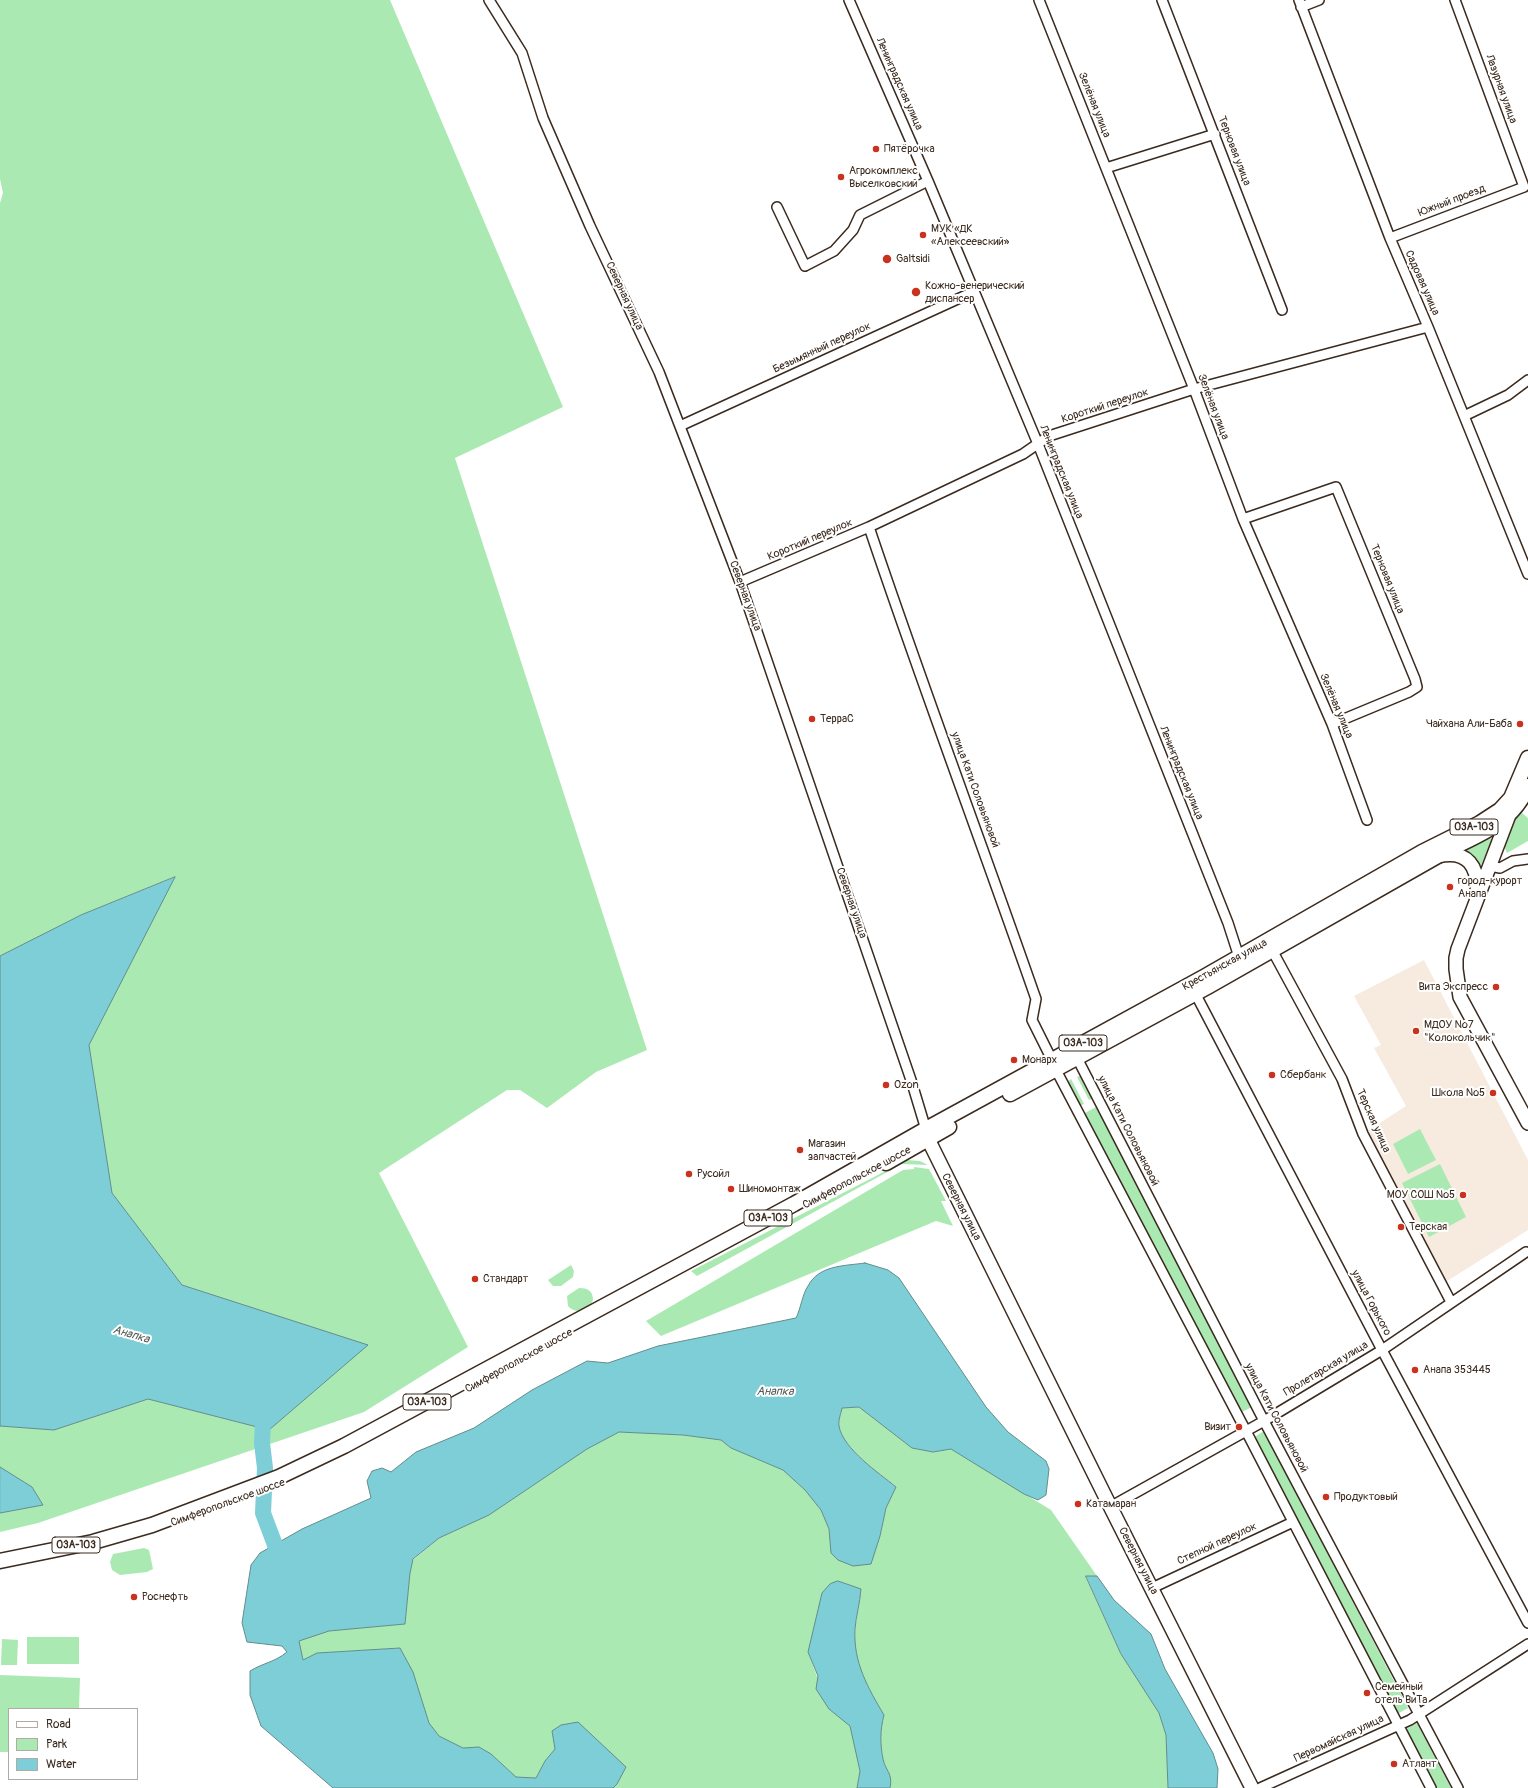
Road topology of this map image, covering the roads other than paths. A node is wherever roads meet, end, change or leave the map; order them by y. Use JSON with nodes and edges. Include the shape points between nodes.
{"nodes":[{"id":1,"x":489,"y":0,"type":"edge"},
{"id":2,"x":849,"y":0,"type":"edge"},
{"id":3,"x":1039,"y":0,"type":"edge"},
{"id":4,"x":1162,"y":0,"type":"edge"},
{"id":5,"x":1318,"y":0,"type":"edge"},
{"id":6,"x":1456,"y":0,"type":"edge"},
{"id":7,"x":1300,"y":4,"type":"edge"},
{"id":8,"x":1215,"y":134,"type":"junction"},
{"id":9,"x":1106,"y":168,"type":"junction"},
{"id":10,"x":928,"y":181,"type":"junction"},
{"id":11,"x":1524,"y":186,"type":"joint"},
{"id":12,"x":777,"y":207,"type":"dead end"},
{"id":13,"x":1390,"y":238,"type":"junction"},
{"id":14,"x":973,"y":292,"type":"junction"},
{"id":15,"x":1282,"y":310,"type":"dead end"},
{"id":16,"x":1428,"y":327,"type":"junction"},
{"id":17,"x":1528,"y":380,"type":"edge"},
{"id":18,"x":1194,"y":389,"type":"junction"},
{"id":19,"x":1464,"y":416,"type":"junction"},
{"id":20,"x":680,"y":426,"type":"junction"},
{"id":21,"x":1038,"y":444,"type":"junction"},
{"id":22,"x":1243,"y":519,"type":"junction"},
{"id":23,"x":869,"y":527,"type":"junction"},
{"id":24,"x":1528,"y":574,"type":"edge"},
{"id":25,"x":740,"y":582,"type":"junction"},
{"id":26,"x":1332,"y":724,"type":"junction"},
{"id":27,"x":1528,"y":758,"type":"edge"},
{"id":28,"x":1523,"y":791,"type":"edge"},
{"id":29,"x":1509,"y":815,"type":"junction"},
{"id":30,"x":1367,"y":820,"type":"dead end"},
{"id":31,"x":1437,"y":856,"type":"junction"},
{"id":32,"x":1528,"y":859,"type":"edge"},
{"id":33,"x":1490,"y":866,"type":"junction"},
{"id":34,"x":1476,"y":901,"type":"junction"},
{"id":35,"x":1272,"y":950,"type":"junction"},
{"id":36,"x":1239,"y":957,"type":"junction"},
{"id":37,"x":1195,"y":993,"type":"junction"},
{"id":38,"x":1077,"y":1058,"type":"junction"},
{"id":39,"x":1054,"y":1065,"type":"junction"},
{"id":40,"x":1528,"y":1123,"type":"edge"},
{"id":41,"x":927,"y":1134,"type":"junction"},
{"id":42,"x":1526,"y":1252,"type":"dead end"},
{"id":43,"x":1451,"y":1302,"type":"junction"},
{"id":44,"x":1382,"y":1350,"type":"junction"},
{"id":45,"x":1264,"y":1421,"type":"junction"},
{"id":46,"x":1246,"y":1430,"type":"junction"},
{"id":47,"x":230,"y":1499,"type":"junction"},
{"id":48,"x":1110,"y":1507,"type":"junction"},
{"id":49,"x":1293,"y":1522,"type":"junction"},
{"id":50,"x":0,"y":1561,"type":"edge"},
{"id":51,"x":0,"y":1568,"type":"edge"},
{"id":52,"x":1152,"y":1588,"type":"junction"},
{"id":53,"x":1528,"y":1623,"type":"edge"},
{"id":54,"x":1528,"y":1644,"type":"edge"},
{"id":55,"x":1419,"y":1714,"type":"junction"},
{"id":56,"x":1398,"y":1725,"type":"junction"},
{"id":57,"x":1252,"y":1788,"type":"edge"},
{"id":58,"x":1260,"y":1788,"type":"edge"},
{"id":59,"x":1431,"y":1788,"type":"edge"},
{"id":60,"x":1458,"y":1788,"type":"edge"}],
"edges":[{"from":1,"to":20,"type":"street","name":"Северная улица","via":[[522,53],[543,118],[590,226],[660,372]]},
{"from":2,"to":10,"type":"street","name":"Ленинградская улица"},
{"from":3,"to":9,"type":"street","name":"Зелёная улица"},
{"from":4,"to":8,"type":"street","name":"Терновая улица"},
{"from":5,"to":7,"type":"street"},
{"from":6,"to":11,"type":"street","name":"Лазурная улица"},
{"from":7,"to":13,"type":"street","name":"Садовая улица"},
{"from":8,"to":9,"type":"street"},
{"from":8,"to":15,"type":"street","name":"Терновая улица"},
{"from":9,"to":18,"type":"street","name":"Зелёная улица"},
{"from":10,"to":12,"type":"street","via":[[860,215],[853,230],[834,251],[805,266]]},
{"from":10,"to":14,"type":"street","name":"Ленинградская улица"},
{"from":11,"to":13,"type":"street","name":"Южный проезд"},
{"from":13,"to":16,"type":"street","name":"Садовая улица"},
{"from":14,"to":20,"type":"street","name":"Безымянный переулок"},
{"from":14,"to":21,"type":"street","name":"Ленинградская улица"},
{"from":16,"to":18,"type":"street","name":"Короткий переулок"},
{"from":16,"to":19,"type":"street","name":"Садовая улица"},
{"from":17,"to":19,"type":"street","via":[[1508,395]]},
{"from":18,"to":21,"type":"street","name":"Короткий переулок","via":[[1049,436]]},
{"from":18,"to":22,"type":"street","name":"Зелёная улица"},
{"from":19,"to":24,"type":"street","name":"Садовая улица"},
{"from":20,"to":25,"type":"street","name":"Северная улица"},
{"from":21,"to":23,"type":"street","name":"Короткий переулок","via":[[1023,454]]},
{"from":21,"to":36,"type":"street","name":"Ленинградская улица","via":[[1228,923]]},
{"from":22,"to":26,"type":"street","name":"Зелёная улица"},
{"from":22,"to":26,"type":"street","name":"Терновая улица","via":[[1336,487],[1417,687]]},
{"from":23,"to":25,"type":"street","name":"Короткий переулок"},
{"from":23,"to":39,"type":"street","name":"улица Кати Соловьяновой","via":[[1036,999],[1032,1020]]},
{"from":25,"to":41,"type":"street","name":"Северная улица","via":[[906,1065]]},
{"from":26,"to":30,"type":"street","name":"Зелёная улица"},
{"from":27,"to":28,"type":"main road","name":"Крестьянская улица","number":"03А-103"},
{"from":28,"to":29,"type":"main road","name":"Крестьянская улица","number":"03А-103"},
{"from":28,"to":36,"type":"main road","name":"Крестьянская улица","number":"03А-103","via":[[1480,823],[1422,852]]},
{"from":29,"to":31,"type":"main road","name":"Крестьянская улица","number":"03А-103","via":[[1490,830]]},
{"from":29,"to":33,"type":"street"},
{"from":31,"to":34,"type":"street","via":[[1460,855],[1472,863],[1477,885]]},
{"from":31,"to":35,"type":"main road","name":"Крестьянская улица","number":"03А-103"},
{"from":32,"to":33,"type":"street","via":[[1513,861],[1500,868]]},
{"from":33,"to":34,"type":"street"},
{"from":34,"to":40,"type":"street","via":[[1456,958],[1460,997]]},
{"from":35,"to":37,"type":"main road","name":"Крестьянская улица","number":"03А-103"},
{"from":35,"to":43,"type":"street","name":"Терская улица","via":[[1342,1079],[1363,1134]]},
{"from":36,"to":39,"type":"main road","name":"Крестьянская улица","number":"03А-103"},
{"from":37,"to":38,"type":"main road","name":"Крестьянская улица","number":"03А-103"},
{"from":37,"to":44,"type":"street","name":"улица Горького"},
{"from":38,"to":39,"type":"main road","name":"Крестьянская улица","number":"03А-103"},
{"from":38,"to":45,"type":"street","name":"улица Кати Соловьяновой"},
{"from":39,"to":41,"type":"main road","name":"Крестьянская улица","number":"03А-103"},
{"from":39,"to":46,"type":"street","name":"улица Кати Соловьяновой"},
{"from":41,"to":47,"type":"main road","name":"Симферопольское шоссе","number":"03А-103","via":[[575,1326],[281,1480]]},
{"from":41,"to":48,"type":"street","name":"Северная улица"},
{"from":42,"to":43,"type":"street","name":"Пролетарская улица"},
{"from":43,"to":44,"type":"street","name":"Пролетарская улица"},
{"from":44,"to":45,"type":"street","name":"Пролетарская улица"},
{"from":44,"to":53,"type":"street","name":"улица Горького"},
{"from":45,"to":46,"type":"street","name":"Пролетарская улица"},
{"from":45,"to":55,"type":"street","name":"улица Кати Соловьяновой"},
{"from":46,"to":48,"type":"street","name":"Пролетарская улица"},
{"from":46,"to":49,"type":"street","name":"улица Кати Соловьяновой"},
{"from":47,"to":50,"type":"main road","name":"Симферопольское шоссе","number":"03А-103","via":[[124,1534]]},
{"from":47,"to":51,"type":"main road","name":"Симферопольское шоссе","number":"03А-103","via":[[154,1530]]},
{"from":48,"to":52,"type":"street","name":"Северная улица"},
{"from":49,"to":52,"type":"street","name":"Степной переулок"},
{"from":49,"to":56,"type":"street","name":"улица Кати Соловьяновой"},
{"from":52,"to":57,"type":"street","name":"Северная улица"},
{"from":54,"to":55,"type":"street","name":"Первомайская улица"},
{"from":55,"to":56,"type":"street","name":"Первомайская улица"},
{"from":55,"to":60,"type":"street","name":"улица Кати Соловьяновой"},
{"from":56,"to":58,"type":"street","name":"Первомайская улица"},
{"from":56,"to":59,"type":"street","name":"улица Кати Соловьяновой"}]}
